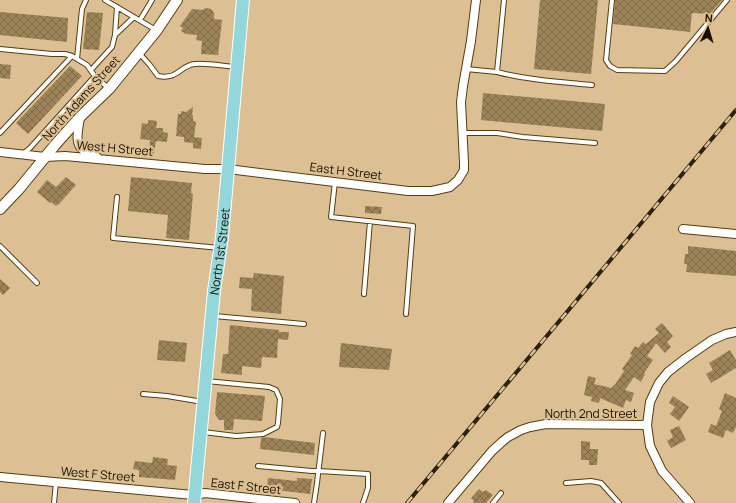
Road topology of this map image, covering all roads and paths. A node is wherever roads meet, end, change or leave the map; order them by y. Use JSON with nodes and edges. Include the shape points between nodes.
{"nodes":[{"id":1,"x":86,"y":0,"type":"edge"},
{"id":2,"x":105,"y":0,"type":"edge"},
{"id":3,"x":152,"y":0,"type":"edge"},
{"id":4,"x":177,"y":0,"type":"edge"},
{"id":5,"x":243,"y":0,"type":"edge"},
{"id":6,"x":476,"y":0,"type":"edge"},
{"id":7,"x":504,"y":0,"type":"edge"},
{"id":8,"x":612,"y":0,"type":"edge"},
{"id":9,"x":727,"y":0,"type":"edge"},
{"id":10,"x":117,"y":7,"type":"junction"},
{"id":11,"x":134,"y":17,"type":"junction"},
{"id":12,"x":140,"y":20,"type":"junction"},
{"id":13,"x":157,"y":30,"type":"junction"},
{"id":14,"x":115,"y":35,"type":"junction"},
{"id":15,"x":0,"y":49,"type":"edge"},
{"id":16,"x":139,"y":53,"type":"junction"},
{"id":17,"x":72,"y":56,"type":"junction"},
{"id":18,"x":77,"y":59,"type":"junction"},
{"id":19,"x":237,"y":67,"type":"junction"},
{"id":20,"x":465,"y":69,"type":"junction"},
{"id":21,"x":91,"y":70,"type":"junction"},
{"id":22,"x":497,"y":72,"type":"junction"},
{"id":23,"x":95,"y":76,"type":"junction"},
{"id":24,"x":592,"y":85,"type":"dead end"},
{"id":25,"x":109,"y":88,"type":"junction"},
{"id":26,"x":80,"y":117,"type":"junction"},
{"id":27,"x":462,"y":132,"type":"junction"},
{"id":28,"x":0,"y":134,"type":"edge"},
{"id":29,"x":595,"y":143,"type":"dead end"},
{"id":30,"x":0,"y":152,"type":"edge"},
{"id":31,"x":23,"y":154,"type":"junction"},
{"id":32,"x":45,"y":157,"type":"junction"},
{"id":33,"x":101,"y":159,"type":"junction"},
{"id":34,"x":228,"y":169,"type":"junction"},
{"id":35,"x":335,"y":182,"type":"junction"},
{"id":36,"x":117,"y":197,"type":"dead end"},
{"id":37,"x":0,"y":210,"type":"edge"},
{"id":38,"x":370,"y":221,"type":"junction"},
{"id":39,"x":683,"y":229,"type":"dead end"},
{"id":40,"x":736,"y":234,"type":"edge"},
{"id":41,"x":0,"y":246,"type":"edge"},
{"id":42,"x":220,"y":248,"type":"junction"},
{"id":43,"x":37,"y":283,"type":"dead end"},
{"id":44,"x":364,"y":294,"type":"dead end"},
{"id":45,"x":406,"y":314,"type":"dead end"},
{"id":46,"x":211,"y":316,"type":"junction"},
{"id":47,"x":304,"y":324,"type":"dead end"},
{"id":48,"x":736,"y":332,"type":"edge"},
{"id":49,"x":205,"y":381,"type":"junction"},
{"id":50,"x":143,"y":394,"type":"dead end"},
{"id":51,"x":203,"y":402,"type":"junction"},
{"id":52,"x":647,"y":425,"type":"junction"},
{"id":53,"x":200,"y":432,"type":"junction"},
{"id":54,"x":323,"y":433,"type":"dead end"},
{"id":55,"x":258,"y":466,"type":"dead end"},
{"id":56,"x":319,"y":471,"type":"junction"},
{"id":57,"x":0,"y":477,"type":"edge"},
{"id":58,"x":56,"y":482,"type":"junction"},
{"id":59,"x":566,"y":483,"type":"dead end"},
{"id":60,"x":501,"y":493,"type":"dead end"},
{"id":61,"x":194,"y":499,"type":"edge"},
{"id":62,"x":452,"y":502,"type":"edge"},
{"id":63,"x":54,"y":503,"type":"edge"},
{"id":64,"x":295,"y":503,"type":"edge"},
{"id":65,"x":314,"y":503,"type":"edge"},
{"id":66,"x":363,"y":503,"type":"edge"},
{"id":67,"x":493,"y":503,"type":"edge"},
{"id":68,"x":619,"y":503,"type":"edge"},
{"id":69,"x":690,"y":503,"type":"edge"}],
"edges":[{"from":1,"to":18,"type":"lane","via":[[82,9]]},
{"from":2,"to":10,"type":"lane"},
{"from":3,"to":12,"type":"lane"},
{"from":4,"to":13,"type":"street","name":"North Adams Street"},
{"from":5,"to":19,"type":"main road","name":"North 1st Street"},
{"from":6,"to":20,"type":"street"},
{"from":7,"to":22,"type":"lane"},
{"from":8,"to":9,"type":"lane","via":[[606,60],[610,66],[617,70],[665,71]]},
{"from":10,"to":11,"type":"lane"},
{"from":10,"to":14,"type":"lane"},
{"from":11,"to":12,"type":"lane"},
{"from":11,"to":14,"type":"lane"},
{"from":12,"to":13,"type":"lane"},
{"from":13,"to":16,"type":"street","name":"North Adams Street"},
{"from":14,"to":21,"type":"lane","via":[[112,47]]},
{"from":15,"to":17,"type":"lane"},
{"from":16,"to":19,"type":"lane","via":[[158,76],[173,76],[194,64]]},
{"from":16,"to":25,"type":"street","name":"North Adams Street"},
{"from":17,"to":18,"type":"lane"},
{"from":17,"to":28,"type":"lane"},
{"from":18,"to":21,"type":"lane","via":[[87,64]]},
{"from":19,"to":34,"type":"main road","name":"North 1st Street"},
{"from":20,"to":22,"type":"lane"},
{"from":20,"to":27,"type":"street","via":[[461,102]]},
{"from":21,"to":23,"type":"lane"},
{"from":22,"to":24,"type":"lane","via":[[545,81]]},
{"from":23,"to":25,"type":"lane"},
{"from":23,"to":31,"type":"lane"},
{"from":25,"to":26,"type":"street","name":"North Adams Street"},
{"from":26,"to":32,"type":"street","name":"North Adams Street"},
{"from":26,"to":33,"type":"street","via":[[78,143],[83,150]]},
{"from":27,"to":29,"type":"lane"},
{"from":27,"to":35,"type":"street","name":"East H Street","via":[[464,170],[450,187],[432,191],[408,191]]},
{"from":30,"to":31,"type":"street","name":"West H Street"},
{"from":31,"to":32,"type":"street","name":"West H Street"},
{"from":32,"to":33,"type":"street","name":"West H Street"},
{"from":32,"to":37,"type":"street","name":"North Adams Street"},
{"from":33,"to":34,"type":"street","name":"West H Street"},
{"from":34,"to":35,"type":"street","name":"East H Street"},
{"from":34,"to":42,"type":"main road","name":"North 1st Street"},
{"from":35,"to":38,"type":"lane","via":[[330,217]]},
{"from":36,"to":42,"type":"lane","via":[[113,238]]},
{"from":38,"to":44,"type":"lane"},
{"from":38,"to":45,"type":"lane","via":[[413,226]]},
{"from":39,"to":40,"type":"street"},
{"from":41,"to":43,"type":"lane"},
{"from":42,"to":46,"type":"main road","name":"North 1st Street"},
{"from":46,"to":47,"type":"lane"},
{"from":46,"to":49,"type":"main road","name":"North 1st Street"},
{"from":48,"to":52,"type":"street","via":[[712,340],[668,372],[659,383],[650,402]]},
{"from":49,"to":51,"type":"main road","name":"North 1st Street"},
{"from":49,"to":53,"type":"lane","via":[[269,387],[276,390],[280,399],[278,423],[277,427],[263,434],[236,436]]},
{"from":50,"to":51,"type":"lane"},
{"from":51,"to":53,"type":"main road","name":"North 1st Street"},
{"from":52,"to":62,"type":"street","name":"North 2nd Street","via":[[530,426],[497,446]]},
{"from":52,"to":69,"type":"street","via":[[650,446],[662,471]]},
{"from":53,"to":61,"type":"main road","name":"North 1st Street"},
{"from":54,"to":56,"type":"lane"},
{"from":55,"to":56,"type":"lane"},
{"from":56,"to":65,"type":"lane"},
{"from":56,"to":66,"type":"lane","via":[[368,474],[368,488]]},
{"from":57,"to":58,"type":"street","name":"West F Street"},
{"from":58,"to":61,"type":"street","name":"West F Street"},
{"from":58,"to":63,"type":"lane"},
{"from":59,"to":68,"type":"lane","via":[[601,483]]},
{"from":60,"to":67,"type":"lane"},
{"from":61,"to":64,"type":"street","name":"East F Street","via":[[206,493]]}]}
